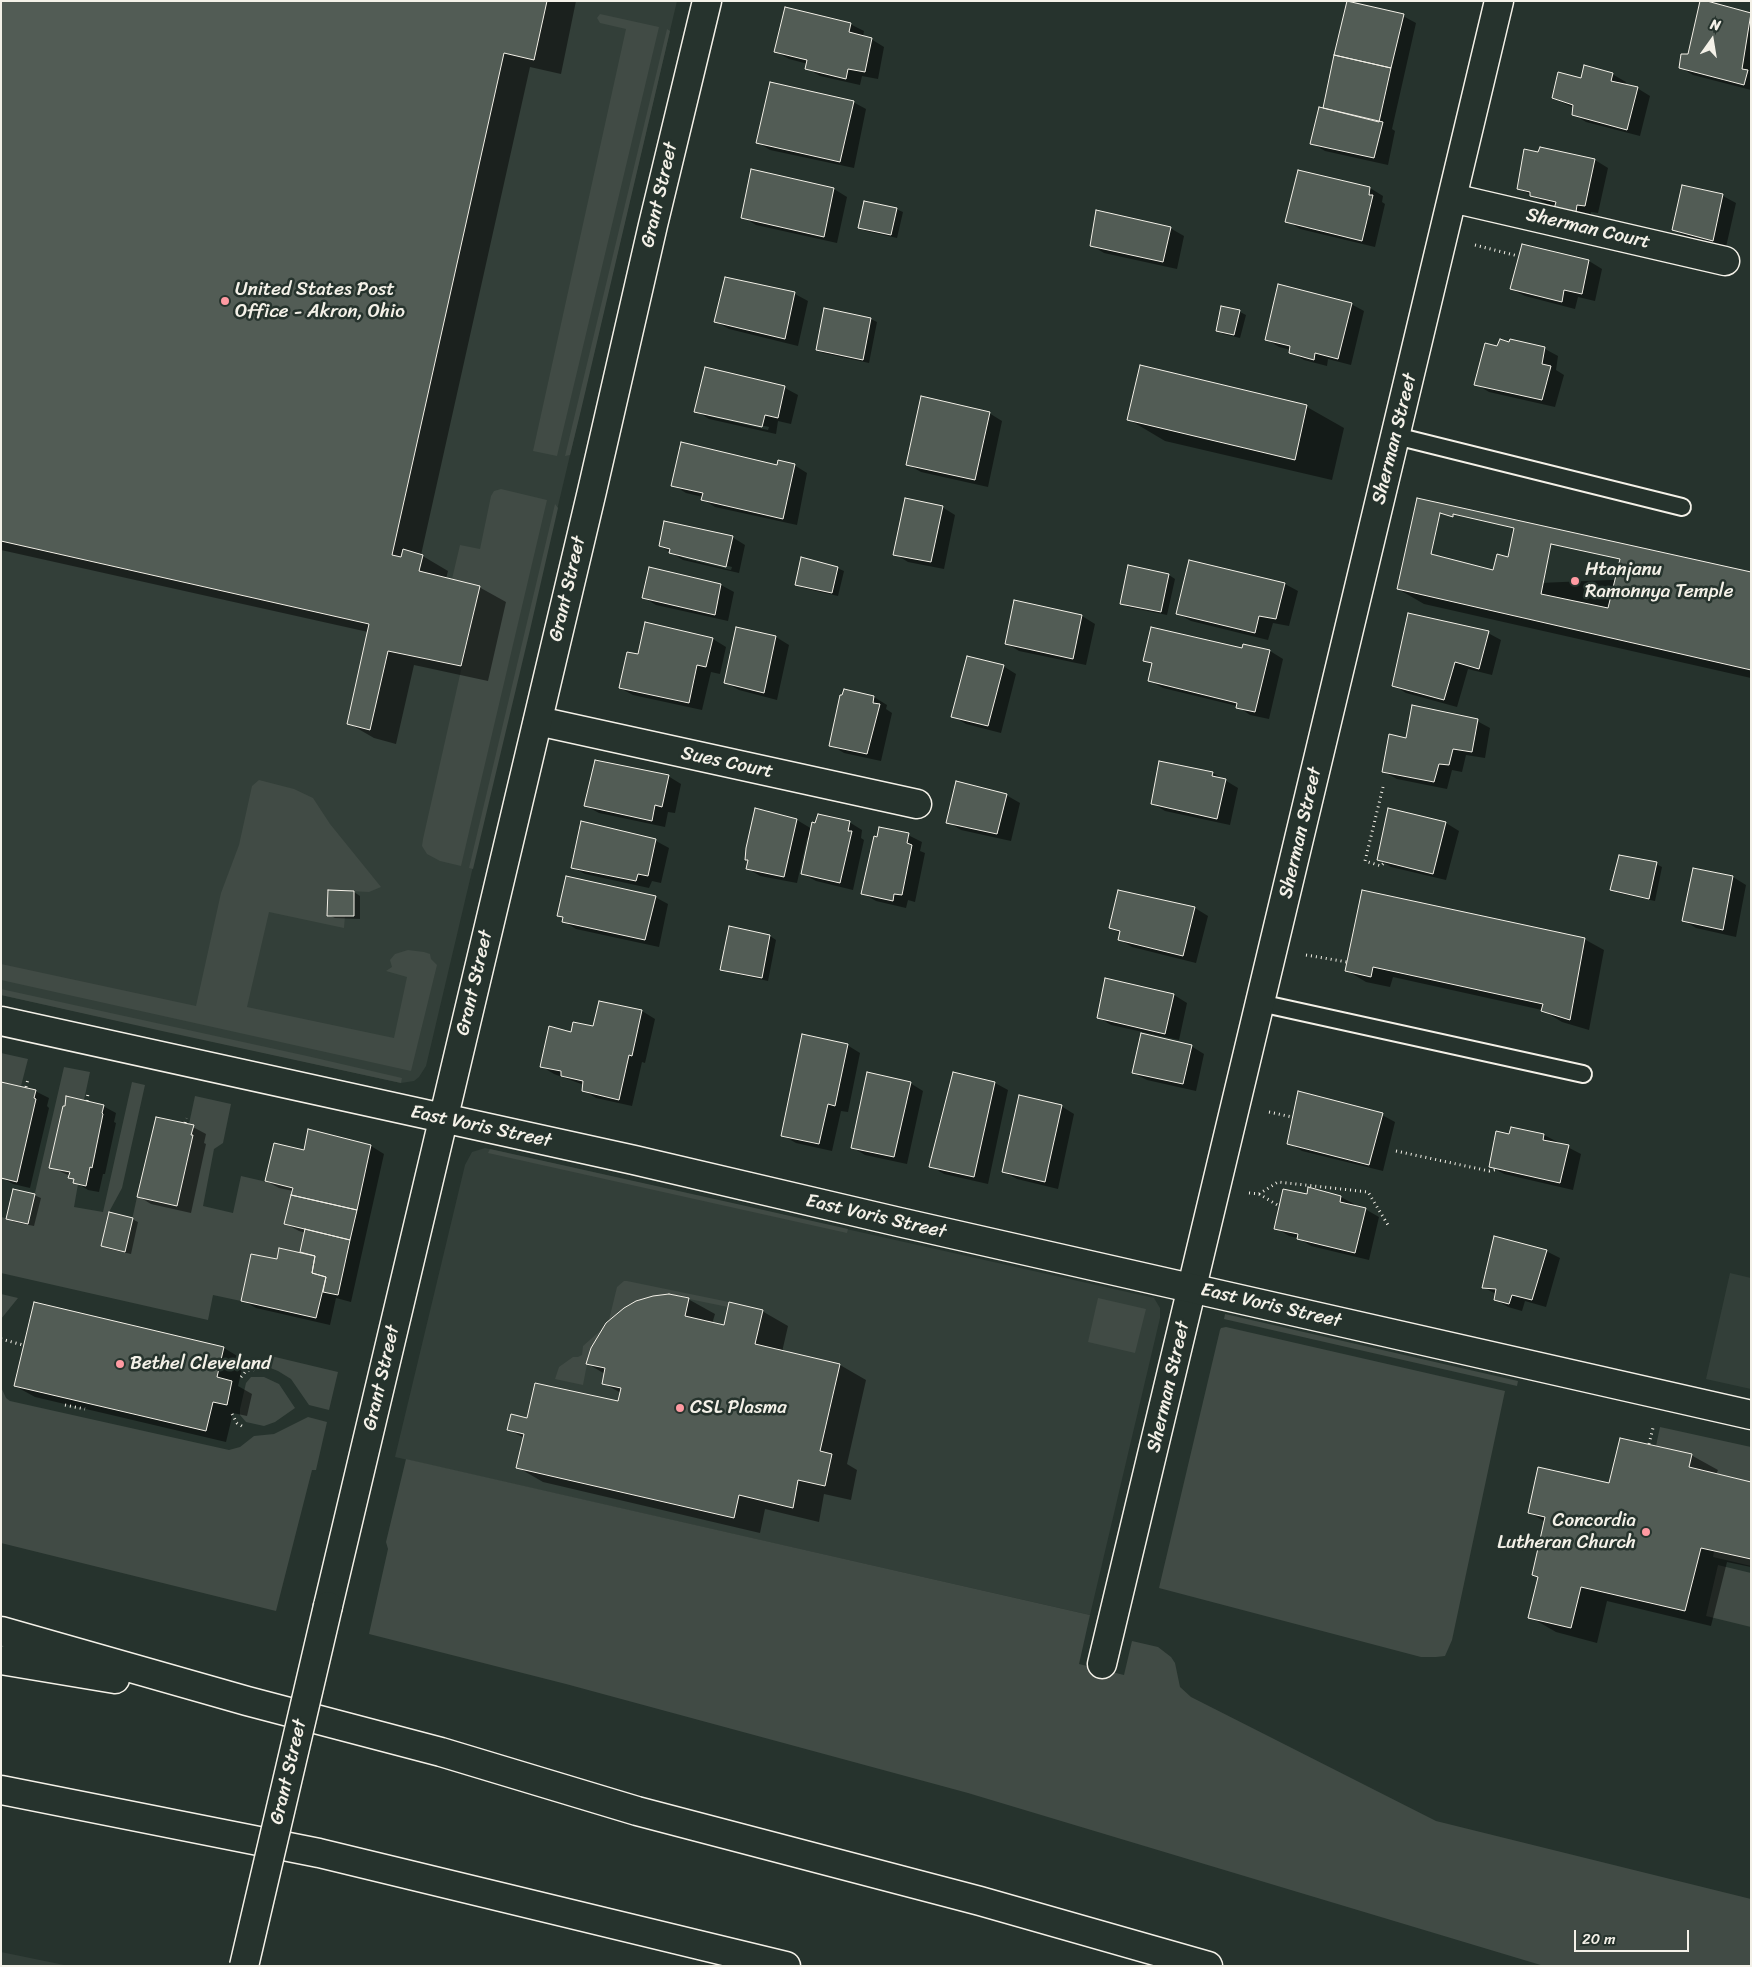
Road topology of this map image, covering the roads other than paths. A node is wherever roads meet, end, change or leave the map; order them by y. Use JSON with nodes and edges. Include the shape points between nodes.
{"nodes":[{"id":1,"x":707,"y":1,"type":"edge"},
{"id":2,"x":1498,"y":1,"type":"edge"},
{"id":3,"x":1452,"y":198,"type":"junction"},
{"id":4,"x":1725,"y":261,"type":"dead end"},
{"id":5,"x":1396,"y":436,"type":"junction"},
{"id":6,"x":1682,"y":507,"type":"dead end"},
{"id":7,"x":538,"y":721,"type":"junction"},
{"id":8,"x":916,"y":804,"type":"dead end"},
{"id":9,"x":1260,"y":1003,"type":"junction"},
{"id":10,"x":1,"y":1021,"type":"edge"},
{"id":11,"x":1583,"y":1074,"type":"dead end"},
{"id":12,"x":443,"y":1119,"type":"junction"},
{"id":13,"x":1192,"y":1288,"type":"junction"},
{"id":14,"x":1751,"y":1415,"type":"edge"},
{"id":15,"x":1,"y":1631,"type":"edge"},
{"id":16,"x":1,"y":1660,"type":"edge"},
{"id":17,"x":1102,"y":1664,"type":"dead end"},
{"id":18,"x":247,"y":1701,"type":"junction"},
{"id":19,"x":1,"y":1790,"type":"edge"},
{"id":20,"x":244,"y":1966,"type":"edge"},
{"id":21,"x":786,"y":1966,"type":"edge"},
{"id":22,"x":1208,"y":1966,"type":"edge"}],
"edges":[{"from":1,"to":7,"type":"main road","name":"Grant Street"},
{"from":2,"to":3,"type":"main road","name":"Sherman Street"},
{"from":3,"to":4,"type":"main road","name":"Sherman Court"},
{"from":3,"to":5,"type":"main road","name":"Sherman Street"},
{"from":5,"to":6,"type":"lane"},
{"from":5,"to":9,"type":"main road","name":"Sherman Street"},
{"from":7,"to":8,"type":"main road","name":"Sues Court"},
{"from":7,"to":12,"type":"main road","name":"Grant Street"},
{"from":9,"to":11,"type":"lane"},
{"from":9,"to":13,"type":"main road","name":"Sherman Street"},
{"from":10,"to":12,"type":"main road","name":"East Voris Street"},
{"from":12,"to":13,"type":"main road","name":"East Voris Street"},
{"from":12,"to":20,"type":"main road","name":"Grant Street","bridge":true},
{"from":13,"to":14,"type":"main road","name":"East Voris Street"},
{"from":13,"to":17,"type":"main road","name":"Sherman Street"},
{"from":15,"to":18,"type":"main road"},
{"from":16,"to":18,"type":"main road"},
{"from":18,"to":22,"type":"main road"},
{"from":19,"to":21,"type":"main road","via":[[319,1853]]}]}
